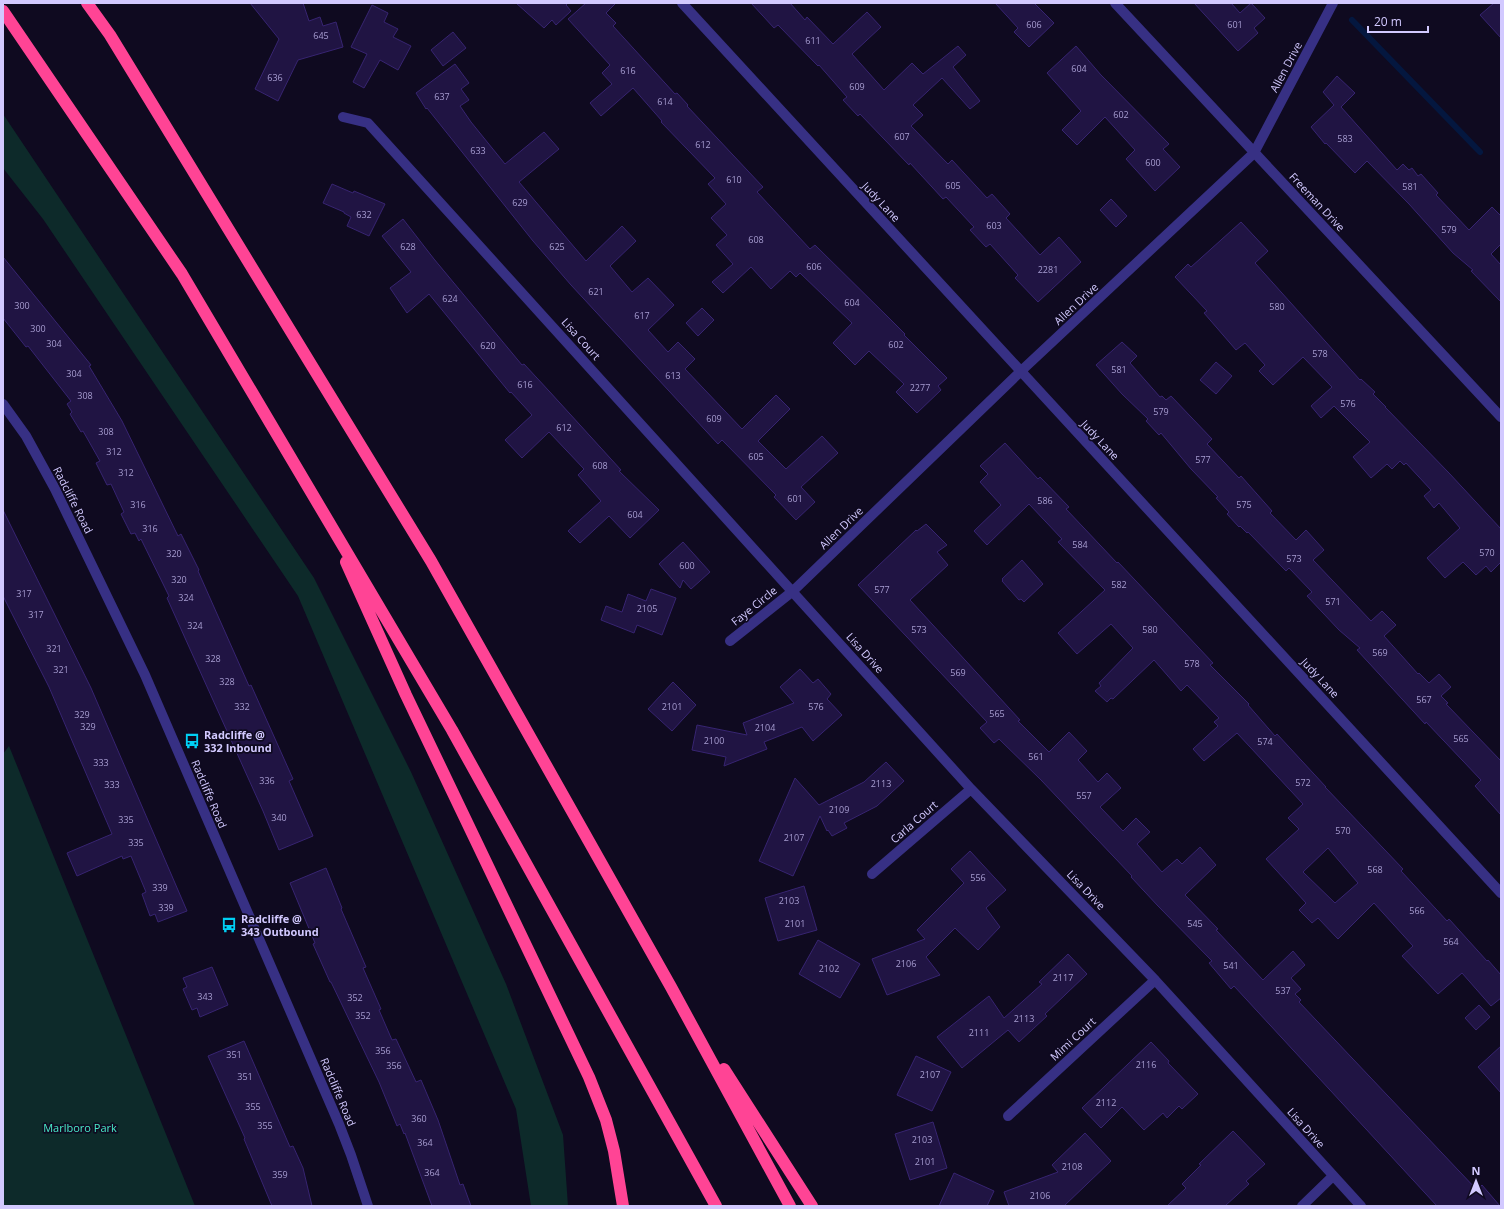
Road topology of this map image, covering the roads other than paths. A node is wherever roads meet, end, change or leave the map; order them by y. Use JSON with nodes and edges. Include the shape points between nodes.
{"nodes":[{"id":1,"x":88,"y":3,"type":"edge"},
{"id":2,"x":682,"y":3,"type":"edge"},
{"id":3,"x":1115,"y":3,"type":"edge"},
{"id":4,"x":1333,"y":3,"type":"edge"},
{"id":5,"x":3,"y":11,"type":"edge"},
{"id":6,"x":343,"y":117,"type":"dead end"},
{"id":7,"x":1254,"y":153,"type":"junction"},
{"id":8,"x":1020,"y":372,"type":"junction"},
{"id":9,"x":3,"y":404,"type":"edge"},
{"id":10,"x":1501,"y":416,"type":"edge"},
{"id":11,"x":322,"y":508,"type":"junction"},
{"id":12,"x":793,"y":591,"type":"junction"},
{"id":13,"x":730,"y":641,"type":"dead end"},
{"id":14,"x":972,"y":789,"type":"junction"},
{"id":15,"x":872,"y":874,"type":"dead end"},
{"id":16,"x":1501,"y":893,"type":"edge"},
{"id":17,"x":1155,"y":980,"type":"junction"},
{"id":18,"x":671,"y":987,"type":"junction"},
{"id":19,"x":1008,"y":1116,"type":"dead end"},
{"id":20,"x":1334,"y":1176,"type":"junction"},
{"id":21,"x":368,"y":1206,"type":"edge"},
{"id":22,"x":623,"y":1206,"type":"edge"},
{"id":23,"x":716,"y":1206,"type":"edge"},
{"id":24,"x":790,"y":1206,"type":"edge"},
{"id":25,"x":812,"y":1206,"type":"edge"},
{"id":26,"x":1302,"y":1206,"type":"edge"},
{"id":27,"x":1361,"y":1206,"type":"edge"}],
"edges":[{"from":1,"to":18,"type":"highway","via":[[110,35],[430,561]]},
{"from":2,"to":8,"type":"street","name":"Judy Lane"},
{"from":3,"to":7,"type":"street","name":"Freeman Drive"},
{"from":4,"to":7,"type":"street","name":"Allen Drive"},
{"from":5,"to":11,"type":"highway","via":[[182,274]]},
{"from":6,"to":12,"type":"street","name":"Lisa Court","via":[[368,123]]},
{"from":7,"to":8,"type":"street","name":"Allen Drive"},
{"from":7,"to":10,"type":"street","name":"Freeman Drive"},
{"from":8,"to":12,"type":"street","name":"Allen Drive"},
{"from":8,"to":16,"type":"street","name":"Judy Lane"},
{"from":9,"to":21,"type":"street","name":"Radcliffe Road","via":[[26,436],[55,489],[145,675],[339,1124]]},
{"from":11,"to":22,"type":"highway","via":[[406,695],[589,1077],[606,1120]]},
{"from":11,"to":23,"type":"highway","via":[[452,730]]},
{"from":12,"to":13,"type":"street","name":"Faye Circle"},
{"from":12,"to":14,"type":"street","name":"Lisa Drive"},
{"from":14,"to":15,"type":"street","name":"Carla Court"},
{"from":14,"to":17,"type":"street","name":"Lisa Drive"},
{"from":17,"to":19,"type":"street","name":"Mimi Court"},
{"from":17,"to":20,"type":"street","name":"Lisa Drive"},
{"from":18,"to":24,"type":"highway"},
{"from":18,"to":25,"type":"highway"},
{"from":20,"to":26,"type":"street"},
{"from":20,"to":27,"type":"street","name":"Lisa Drive"}]}
